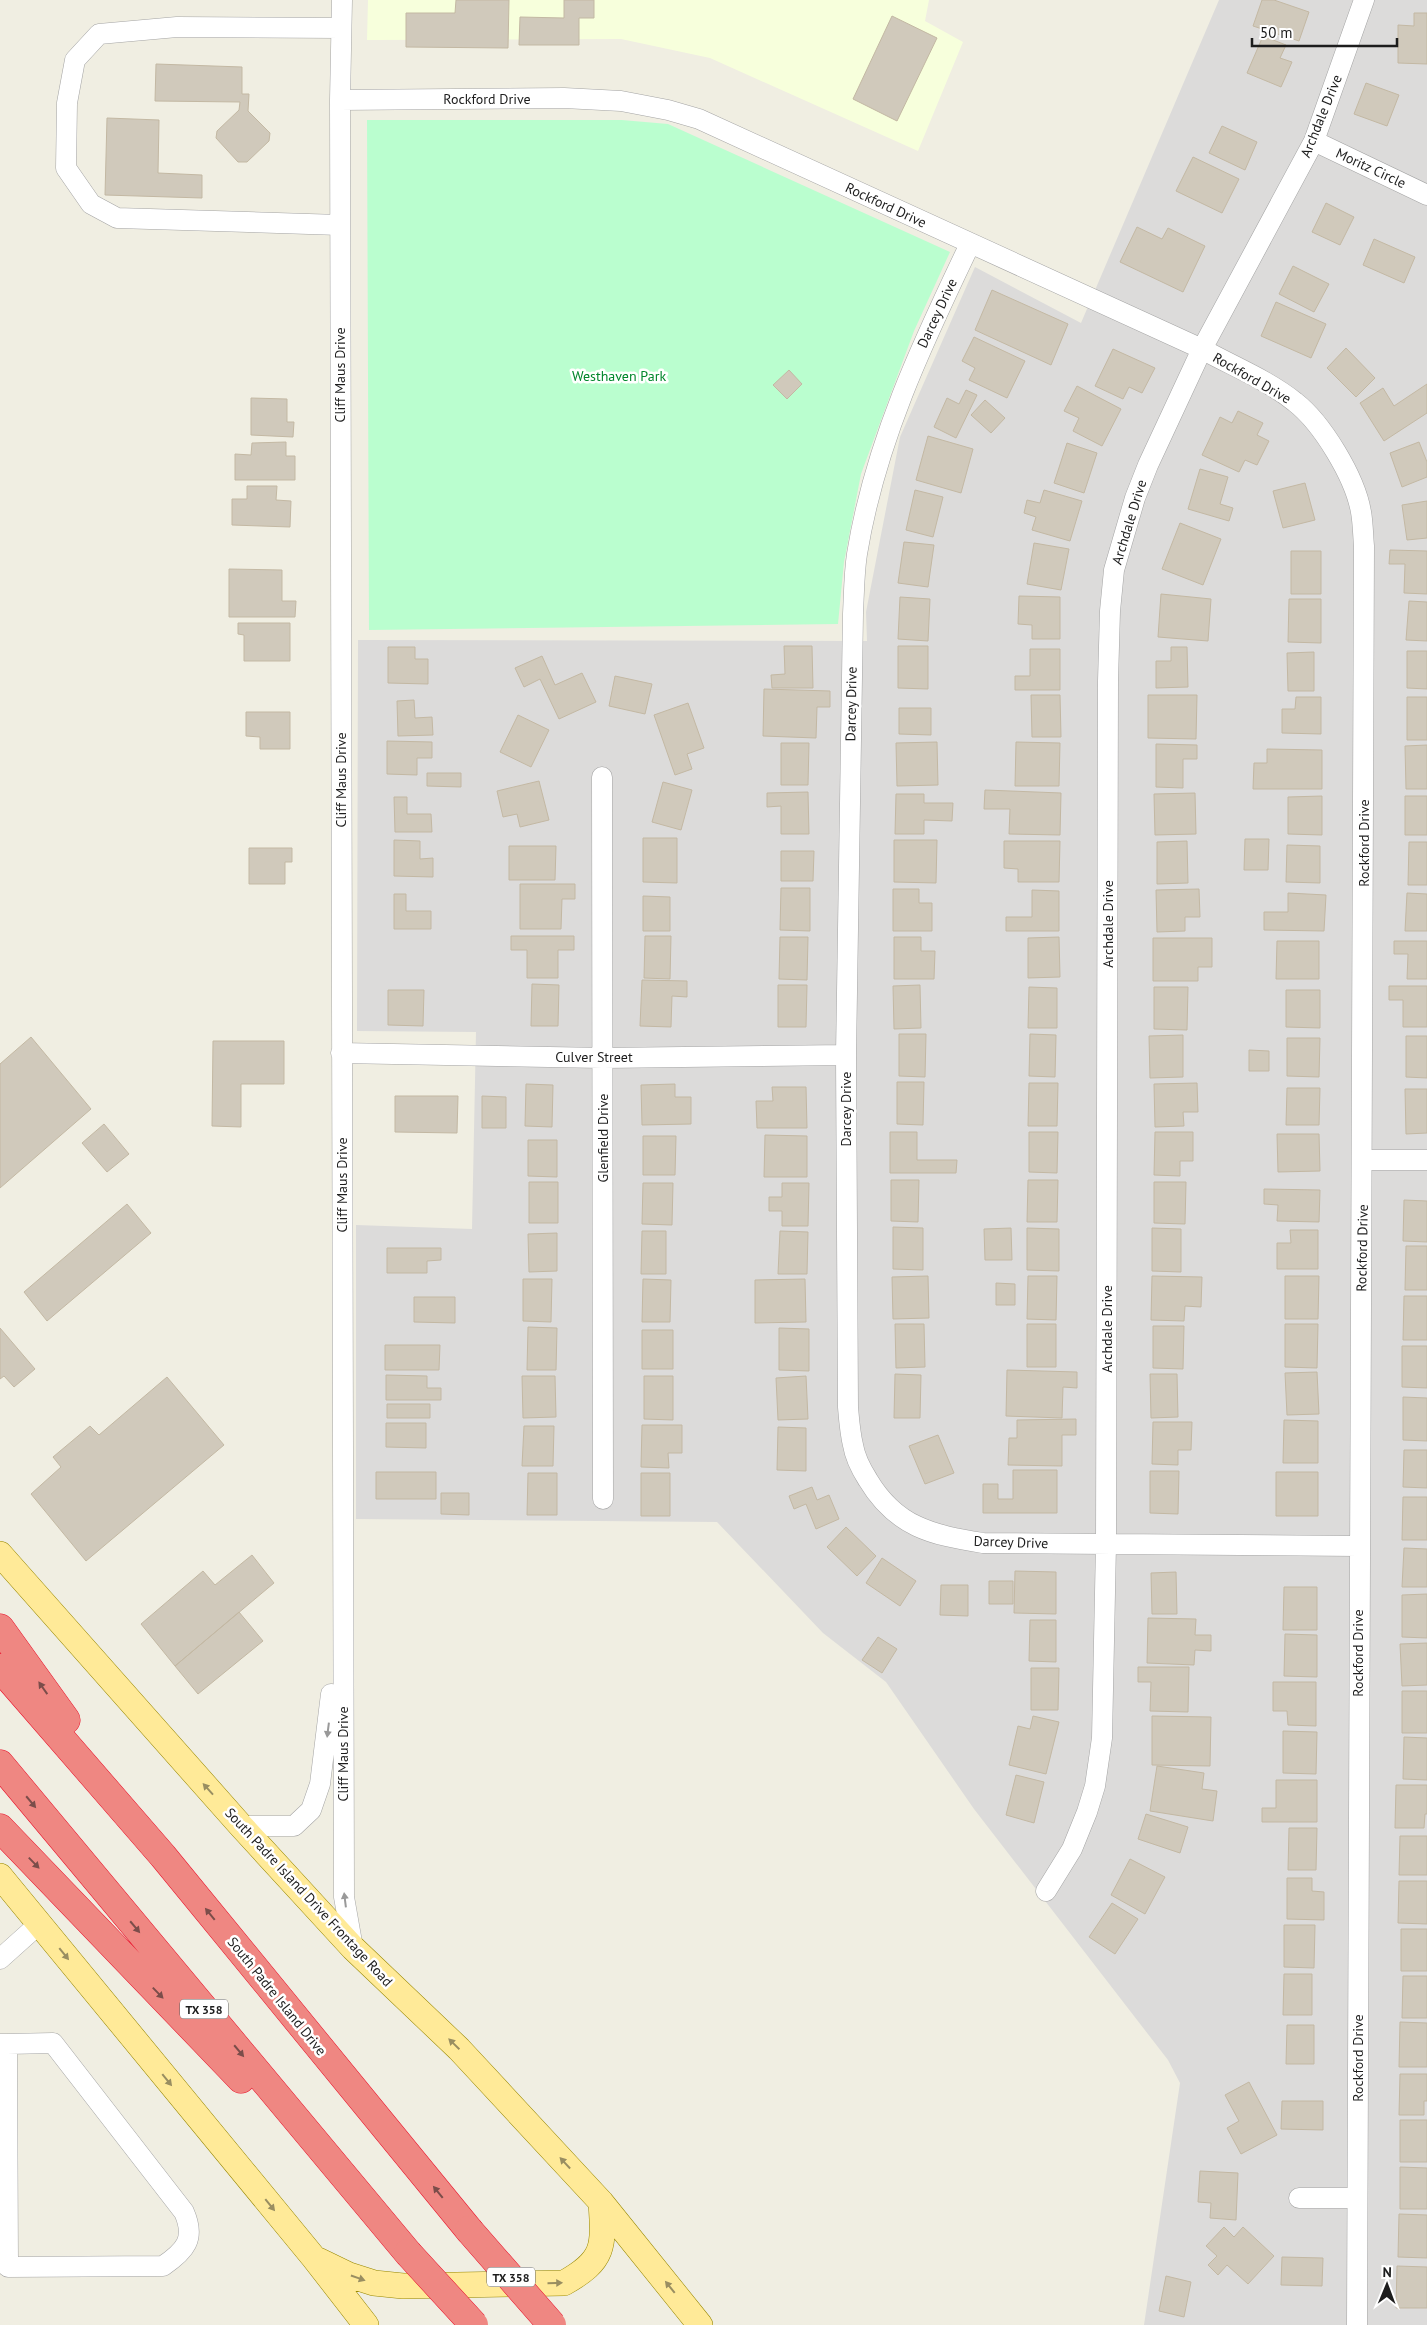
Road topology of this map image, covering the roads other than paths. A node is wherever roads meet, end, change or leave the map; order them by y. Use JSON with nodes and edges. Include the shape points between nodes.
{"nodes":[{"id":1,"x":342,"y":0,"type":"edge"},
{"id":2,"x":1364,"y":0,"type":"edge"},
{"id":3,"x":341,"y":28,"type":"junction"},
{"id":4,"x":340,"y":100,"type":"junction"},
{"id":5,"x":1314,"y":142,"type":"junction"},
{"id":6,"x":1427,"y":195,"type":"edge"},
{"id":7,"x":340,"y":225,"type":"junction"},
{"id":8,"x":970,"y":244,"type":"junction"},
{"id":9,"x":1202,"y":349,"type":"junction"},
{"id":10,"x":602,"y":777,"type":"dead end"},
{"id":11,"x":342,"y":1054,"type":"junction"},
{"id":12,"x":846,"y":1055,"type":"junction"},
{"id":13,"x":603,"y":1058,"type":"junction"},
{"id":14,"x":1363,"y":1160,"type":"junction"},
{"id":15,"x":1427,"y":1160,"type":"edge"},
{"id":16,"x":603,"y":1499,"type":"dead end"},
{"id":17,"x":1106,"y":1544,"type":"junction"},
{"id":18,"x":1358,"y":1546,"type":"junction"},
{"id":19,"x":0,"y":1554,"type":"edge"},
{"id":20,"x":342,"y":1560,"type":"junction"},
{"id":21,"x":0,"y":1628,"type":"edge"},
{"id":22,"x":0,"y":1668,"type":"edge"},
{"id":23,"x":0,"y":1764,"type":"edge"},
{"id":24,"x":240,"y":1826,"type":"junction"},
{"id":25,"x":0,"y":1828,"type":"edge"},
{"id":26,"x":162,"y":1856,"type":"junction"},
{"id":27,"x":0,"y":1876,"type":"edge"},
{"id":28,"x":1046,"y":1891,"type":"dead end"},
{"id":29,"x":39,"y":1924,"type":"junction"},
{"id":30,"x":353,"y":1948,"type":"junction"},
{"id":31,"x":0,"y":1959,"type":"edge"},
{"id":32,"x":4,"y":2044,"type":"edge"},
{"id":33,"x":1299,"y":2198,"type":"dead end"},
{"id":34,"x":1357,"y":2198,"type":"junction"},
{"id":35,"x":601,"y":2202,"type":"junction"},
{"id":36,"x":4,"y":2215,"type":"edge"},
{"id":37,"x":408,"y":2253,"type":"junction"},
{"id":38,"x":314,"y":2258,"type":"junction"},
{"id":39,"x":366,"y":2325,"type":"edge"},
{"id":40,"x":474,"y":2325,"type":"edge"},
{"id":41,"x":552,"y":2325,"type":"edge"},
{"id":42,"x":700,"y":2325,"type":"edge"},
{"id":43,"x":1357,"y":2325,"type":"edge"}],
"edges":[{"from":1,"to":3,"type":"street","name":"Cliff Maus Drive"},
{"from":2,"to":5,"type":"street","name":"Archdale Drive"},
{"from":3,"to":4,"type":"street","name":"Cliff Maus Drive"},
{"from":3,"to":7,"type":"street","via":[[177,27],[99,34],[75,60],[67,103],[66,158],[66,168],[91,204],[117,218]]},
{"from":4,"to":7,"type":"street","name":"Cliff Maus Drive"},
{"from":4,"to":8,"type":"street","name":"Rockford Drive","via":[[564,98],[621,100],[668,110],[699,118]]},
{"from":5,"to":6,"type":"street","name":"Moritz Circle"},
{"from":5,"to":9,"type":"street","name":"Archdale Drive"},
{"from":7,"to":11,"type":"street","name":"Cliff Maus Drive"},
{"from":8,"to":9,"type":"street","name":"Rockford Drive"},
{"from":8,"to":12,"type":"street","name":"Darcey Drive","via":[[918,353],[898,405],[865,511],[857,556],[853,624]]},
{"from":9,"to":14,"type":"street","name":"Rockford Drive","via":[[1296,402],[1339,457],[1361,510],[1364,546]]},
{"from":9,"to":17,"type":"street","name":"Archdale Drive","via":[[1135,498],[1114,570],[1110,611]]},
{"from":10,"to":13,"type":"street","name":"Glenfield Drive"},
{"from":11,"to":13,"type":"street","name":"Culver Street"},
{"from":11,"to":20,"type":"street","name":"Cliff Maus Drive"},
{"from":12,"to":13,"type":"street","name":"Culver Street"},
{"from":12,"to":17,"type":"street","name":"Darcey Drive","via":[[848,1407],[859,1465],[878,1496],[896,1514],[943,1537],[983,1543]]},
{"from":13,"to":16,"type":"street","name":"Glenfield Drive"},
{"from":14,"to":15,"type":"street"},
{"from":14,"to":18,"type":"street","name":"Rockford Drive"},
{"from":17,"to":18,"type":"street","name":"Darcey Drive"},
{"from":17,"to":28,"type":"street","name":"Archdale Drive","via":[[1100,1760],[1095,1786],[1072,1849]]},
{"from":18,"to":34,"type":"street","name":"Rockford Drive"},
{"from":24,"to":19,"type":"main road","name":"South Padre Island Drive Frontage Road","one_way":true},
{"from":20,"to":24,"type":"street","name":"Cliff Maus Drive","one_way":true,"via":[[328,1727],[320,1784],[312,1810],[294,1826]]},
{"from":30,"to":20,"type":"street","name":"Cliff Maus Drive","one_way":true,"via":[[344,1897]]},
{"from":26,"to":21,"type":"highway","one_way":true},
{"from":22,"to":26,"type":"highway","name":"South Padre Island Drive","number":"TX 358"},
{"from":23,"to":37,"type":"highway","number":"TX 358","one_way":true},
{"from":24,"to":30,"type":"main road","name":"South Padre Island Drive Frontage Road"},
{"from":25,"to":37,"type":"highway","one_way":true},
{"from":41,"to":26,"type":"highway","name":"South Padre Island Drive","number":"TX 358","one_way":true,"bridge":true,"via":[[469,2230]]},
{"from":27,"to":29,"type":"main road"},
{"from":29,"to":31,"type":"street"},
{"from":29,"to":38,"type":"main road","one_way":true},
{"from":35,"to":30,"type":"main road","name":"South Padre Island Drive Frontage Road","one_way":true,"via":[[459,2049]]},
{"from":32,"to":36,"type":"street"},
{"from":32,"to":36,"type":"street","via":[[53,2043],[184,2212],[190,2226],[188,2242],[163,2266],[8,2267]]},
{"from":33,"to":34,"type":"street"},
{"from":34,"to":43,"type":"street","name":"Rockford Drive"},
{"from":38,"to":35,"type":"main road","one_way":true,"via":[[374,2283],[403,2286],[564,2282],[584,2271],[596,2259],[604,2236]]},
{"from":42,"to":35,"type":"main road","name":"South Padre Island Drive Frontage Road","one_way":true},
{"from":37,"to":40,"type":"highway","number":"TX 358","bridge":true},
{"from":38,"to":39,"type":"main road"}]}
